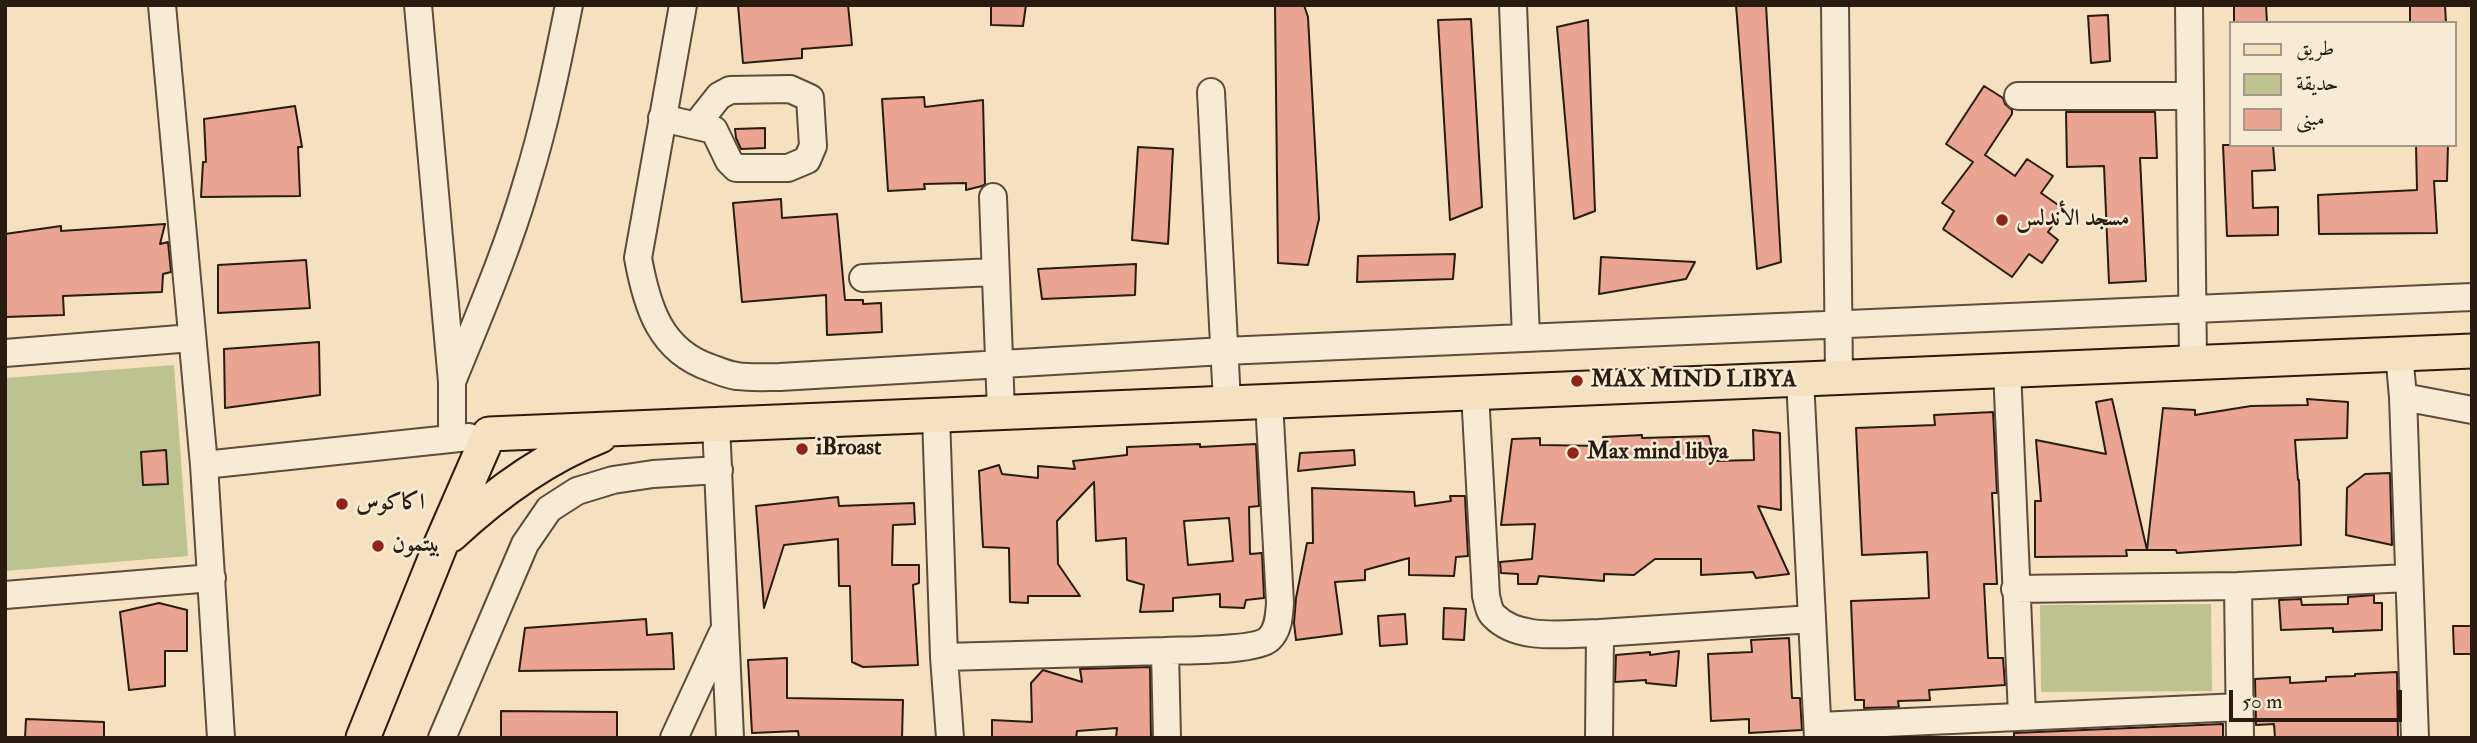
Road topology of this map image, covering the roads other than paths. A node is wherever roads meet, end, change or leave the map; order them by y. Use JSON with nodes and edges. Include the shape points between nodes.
{"nodes":[{"id":1,"x":162,"y":5,"type":"edge"},
{"id":2,"x":418,"y":5,"type":"edge"},
{"id":3,"x":569,"y":5,"type":"edge"},
{"id":4,"x":683,"y":5,"type":"edge"},
{"id":5,"x":1513,"y":5,"type":"edge"},
{"id":6,"x":1835,"y":5,"type":"edge"},
{"id":7,"x":2189,"y":5,"type":"edge"},
{"id":8,"x":1211,"y":92,"type":"dead end"},
{"id":9,"x":2018,"y":96,"type":"dead end"},
{"id":10,"x":2190,"y":96,"type":"junction"},
{"id":11,"x":662,"y":118,"type":"junction"},
{"id":12,"x":696,"y":125,"type":"junction"},
{"id":13,"x":993,"y":197,"type":"dead end"},
{"id":14,"x":994,"y":272,"type":"junction"},
{"id":15,"x":863,"y":278,"type":"dead end"},
{"id":16,"x":2472,"y":297,"type":"edge"},
{"id":17,"x":2194,"y":310,"type":"junction"},
{"id":18,"x":1837,"y":325,"type":"junction"},
{"id":19,"x":192,"y":338,"type":"junction"},
{"id":20,"x":1526,"y":338,"type":"junction"},
{"id":21,"x":1224,"y":351,"type":"junction"},
{"id":22,"x":2472,"y":351,"type":"edge"},
{"id":23,"x":5,"y":353,"type":"edge"},
{"id":24,"x":2399,"y":353,"type":"junction"},
{"id":25,"x":2193,"y":362,"type":"junction"},
{"id":26,"x":998,"y":364,"type":"junction"},
{"id":27,"x":2007,"y":369,"type":"junction"},
{"id":28,"x":1839,"y":376,"type":"junction"},
{"id":29,"x":1800,"y":379,"type":"junction"},
{"id":30,"x":452,"y":382,"type":"junction"},
{"id":31,"x":1475,"y":392,"type":"junction"},
{"id":32,"x":2403,"y":397,"type":"junction"},
{"id":33,"x":1269,"y":401,"type":"junction"},
{"id":34,"x":1227,"y":402,"type":"junction"},
{"id":35,"x":2472,"y":410,"type":"edge"},
{"id":36,"x":1001,"y":412,"type":"junction"},
{"id":37,"x":936,"y":415,"type":"junction"},
{"id":38,"x":716,"y":424,"type":"junction"},
{"id":39,"x":618,"y":429,"type":"junction"},
{"id":40,"x":488,"y":435,"type":"junction"},
{"id":41,"x":452,"y":438,"type":"junction"},
{"id":42,"x":204,"y":465,"type":"junction"},
{"id":43,"x":719,"y":470,"type":"junction"},
{"id":44,"x":441,"y":544,"type":"junction"},
{"id":45,"x":212,"y":578,"type":"junction"},
{"id":46,"x":2409,"y":578,"type":"junction"},
{"id":47,"x":2238,"y":586,"type":"junction"},
{"id":48,"x":2015,"y":589,"type":"junction"},
{"id":49,"x":5,"y":595,"type":"edge"},
{"id":50,"x":1812,"y":619,"type":"junction"},
{"id":51,"x":724,"y":628,"type":"junction"},
{"id":52,"x":1600,"y":633,"type":"junction"},
{"id":53,"x":1165,"y":651,"type":"junction"},
{"id":54,"x":944,"y":657,"type":"junction"},
{"id":55,"x":2240,"y":707,"type":"junction"},
{"id":56,"x":2022,"y":715,"type":"junction"},
{"id":57,"x":725,"y":730,"type":"edge"},
{"id":58,"x":1818,"y":732,"type":"edge"},
{"id":59,"x":221,"y":738,"type":"edge"},
{"id":60,"x":363,"y":738,"type":"edge"},
{"id":61,"x":442,"y":738,"type":"edge"},
{"id":62,"x":674,"y":738,"type":"edge"},
{"id":63,"x":950,"y":738,"type":"edge"},
{"id":64,"x":1167,"y":738,"type":"edge"},
{"id":65,"x":1599,"y":738,"type":"edge"},
{"id":66,"x":2240,"y":738,"type":"edge"},
{"id":67,"x":2415,"y":738,"type":"edge"}],
"edges":[{"from":1,"to":19,"type":"street"},
{"from":2,"to":30,"type":"street"},
{"from":3,"to":30,"type":"street","via":[[553,89],[527,184]]},
{"from":4,"to":11,"type":"street"},
{"from":5,"to":20,"type":"street"},
{"from":6,"to":18,"type":"street"},
{"from":7,"to":10,"type":"street"},
{"from":8,"to":21,"type":"street"},
{"from":9,"to":10,"type":"street"},
{"from":10,"to":17,"type":"street"},
{"from":11,"to":12,"type":"street"},
{"from":11,"to":26,"type":"street","via":[[638,258],[645,299],[681,354],[735,376]]},
{"from":12,"to":12,"type":"street","via":[[714,130],[736,167],[788,168],[807,159],[813,146],[810,98],[790,89],[730,90],[719,96]]},
{"from":13,"to":14,"type":"street"},
{"from":14,"to":15,"type":"street"},
{"from":14,"to":26,"type":"street"},
{"from":16,"to":17,"type":"street"},
{"from":17,"to":18,"type":"street"},
{"from":17,"to":25,"type":"street"},
{"from":18,"to":20,"type":"street"},
{"from":18,"to":28,"type":"street"},
{"from":19,"to":23,"type":"street"},
{"from":19,"to":42,"type":"street"},
{"from":20,"to":21,"type":"street"},
{"from":21,"to":26,"type":"street"},
{"from":21,"to":34,"type":"street"},
{"from":22,"to":24,"type":"main road"},
{"from":24,"to":25,"type":"main road"},
{"from":24,"to":32,"type":"street"},
{"from":25,"to":27,"type":"main road"},
{"from":26,"to":36,"type":"street"},
{"from":27,"to":28,"type":"main road"},
{"from":27,"to":48,"type":"street"},
{"from":28,"to":29,"type":"main road"},
{"from":29,"to":31,"type":"main road"},
{"from":29,"to":50,"type":"street"},
{"from":30,"to":41,"type":"street"},
{"from":31,"to":33,"type":"main road"},
{"from":31,"to":52,"type":"street","via":[[1486,596],[1491,615],[1510,628],[1530,633]]},
{"from":32,"to":35,"type":"street"},
{"from":32,"to":46,"type":"street"},
{"from":33,"to":34,"type":"main road"},
{"from":33,"to":53,"type":"street","via":[[1278,624],[1269,640],[1252,646]]},
{"from":34,"to":36,"type":"main road"},
{"from":36,"to":37,"type":"main road"},
{"from":37,"to":38,"type":"main road"},
{"from":37,"to":54,"type":"street"},
{"from":38,"to":39,"type":"main road"},
{"from":38,"to":43,"type":"street"},
{"from":39,"to":40,"type":"main road"},
{"from":39,"to":44,"type":"main road","via":[[519,479]]},
{"from":40,"to":41,"type":"street"},
{"from":40,"to":44,"type":"main road"},
{"from":41,"to":42,"type":"street"},
{"from":42,"to":45,"type":"street"},
{"from":43,"to":51,"type":"street"},
{"from":43,"to":61,"type":"street","via":[[613,480],[576,491],[549,509],[525,544]]},
{"from":44,"to":60,"type":"main road"},
{"from":45,"to":49,"type":"street"},
{"from":45,"to":59,"type":"street"},
{"from":46,"to":47,"type":"street"},
{"from":46,"to":67,"type":"street"},
{"from":47,"to":48,"type":"street"},
{"from":47,"to":55,"type":"street"},
{"from":48,"to":56,"type":"street"},
{"from":50,"to":52,"type":"street"},
{"from":50,"to":58,"type":"street"},
{"from":51,"to":57,"type":"street"},
{"from":51,"to":62,"type":"street"},
{"from":52,"to":65,"type":"street"},
{"from":53,"to":54,"type":"street"},
{"from":53,"to":64,"type":"street"},
{"from":54,"to":63,"type":"street"},
{"from":55,"to":56,"type":"street"},
{"from":55,"to":66,"type":"street"},
{"from":56,"to":58,"type":"street"}]}
